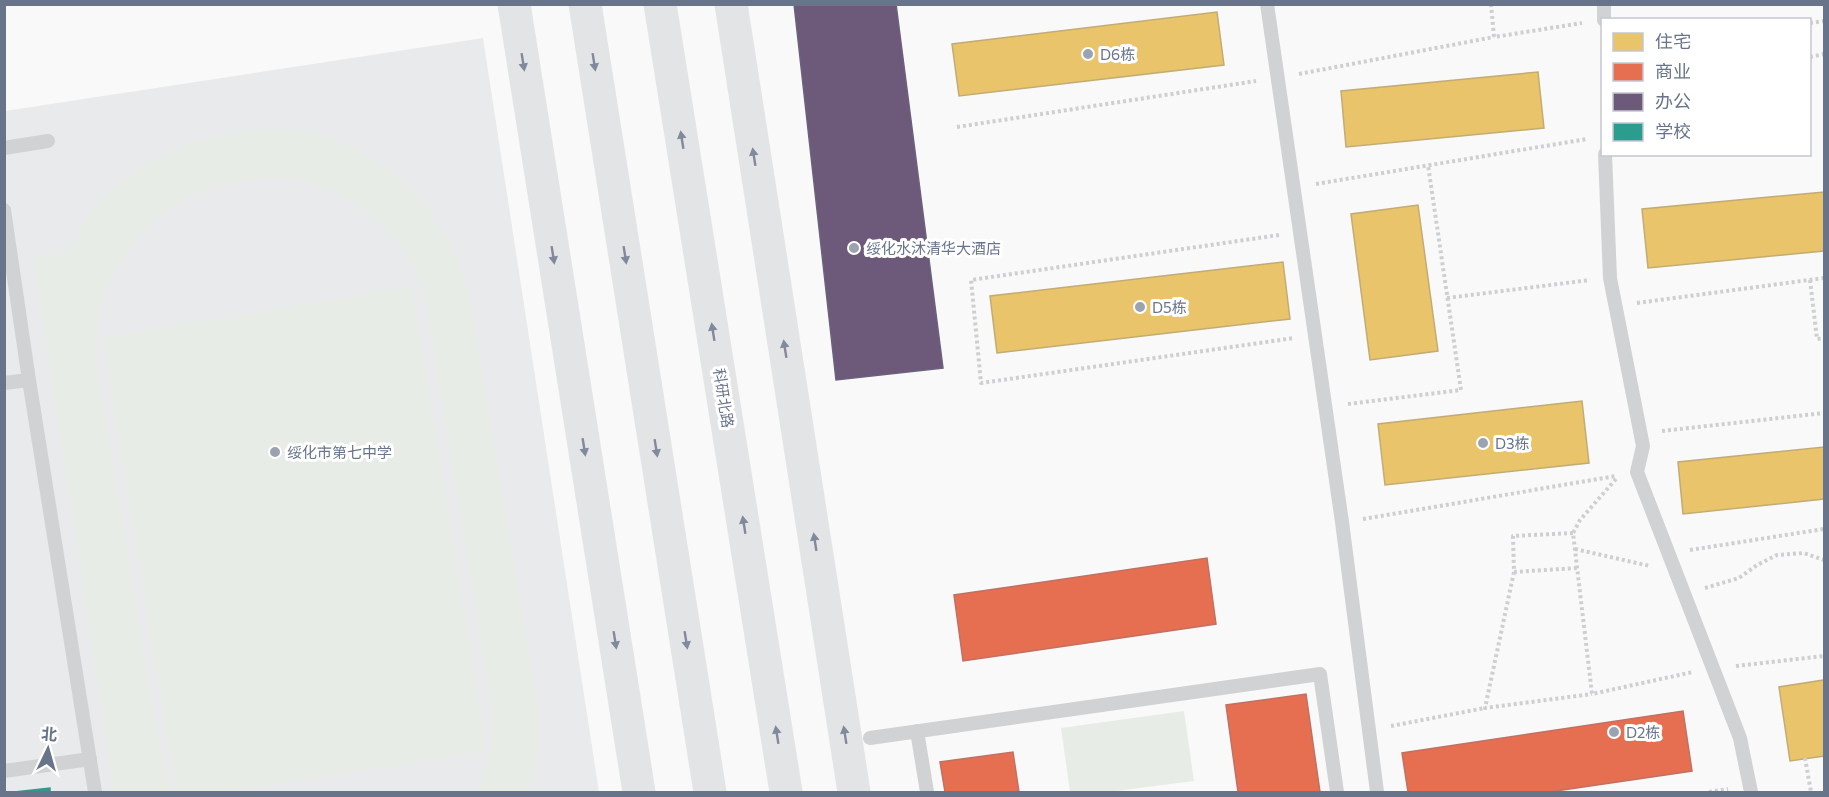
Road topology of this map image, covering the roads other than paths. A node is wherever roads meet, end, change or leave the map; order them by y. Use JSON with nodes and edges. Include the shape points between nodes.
{"nodes":[{"id":1,"x":514,"y":4,"type":"edge"},
{"id":2,"x":585,"y":4,"type":"edge"},
{"id":3,"x":660,"y":4,"type":"edge"},
{"id":4,"x":731,"y":4,"type":"edge"},
{"id":5,"x":1267,"y":4,"type":"edge"},
{"id":6,"x":48,"y":141,"type":"dead end"},
{"id":7,"x":4,"y":148,"type":"edge"},
{"id":8,"x":1605,"y":156,"type":"edge"},
{"id":9,"x":4,"y":210,"type":"edge"},
{"id":10,"x":29,"y":380,"type":"junction"},
{"id":11,"x":4,"y":383,"type":"edge"},
{"id":12,"x":917,"y":731,"type":"junction"},
{"id":13,"x":870,"y":738,"type":"dead end"},
{"id":14,"x":90,"y":759,"type":"junction"},
{"id":15,"x":4,"y":771,"type":"edge"},
{"id":16,"x":95,"y":792,"type":"edge"},
{"id":17,"x":639,"y":792,"type":"edge"},
{"id":18,"x":710,"y":792,"type":"edge"},
{"id":19,"x":786,"y":792,"type":"edge"},
{"id":20,"x":854,"y":792,"type":"edge"},
{"id":21,"x":927,"y":792,"type":"edge"},
{"id":22,"x":1337,"y":792,"type":"edge"},
{"id":23,"x":1377,"y":792,"type":"edge"},
{"id":24,"x":1751,"y":792,"type":"edge"}],
"edges":[{"from":1,"to":17,"type":"main road","one_way":true},
{"from":2,"to":18,"type":"main road","one_way":true},
{"from":19,"to":3,"type":"main road","name":"科研北路","one_way":true},
{"from":20,"to":4,"type":"main road","one_way":true},
{"from":5,"to":23,"type":"lane"},
{"from":6,"to":7,"type":"lane"},
{"from":8,"to":24,"type":"lane","via":[[1610,278],[1643,446],[1637,472],[1740,738]]},
{"from":9,"to":10,"type":"lane"},
{"from":10,"to":11,"type":"lane"},
{"from":10,"to":14,"type":"lane"},
{"from":12,"to":13,"type":"lane"},
{"from":12,"to":21,"type":"lane"},
{"from":12,"to":22,"type":"lane","via":[[1320,674]]},
{"from":14,"to":15,"type":"lane"},
{"from":14,"to":16,"type":"lane"}]}
